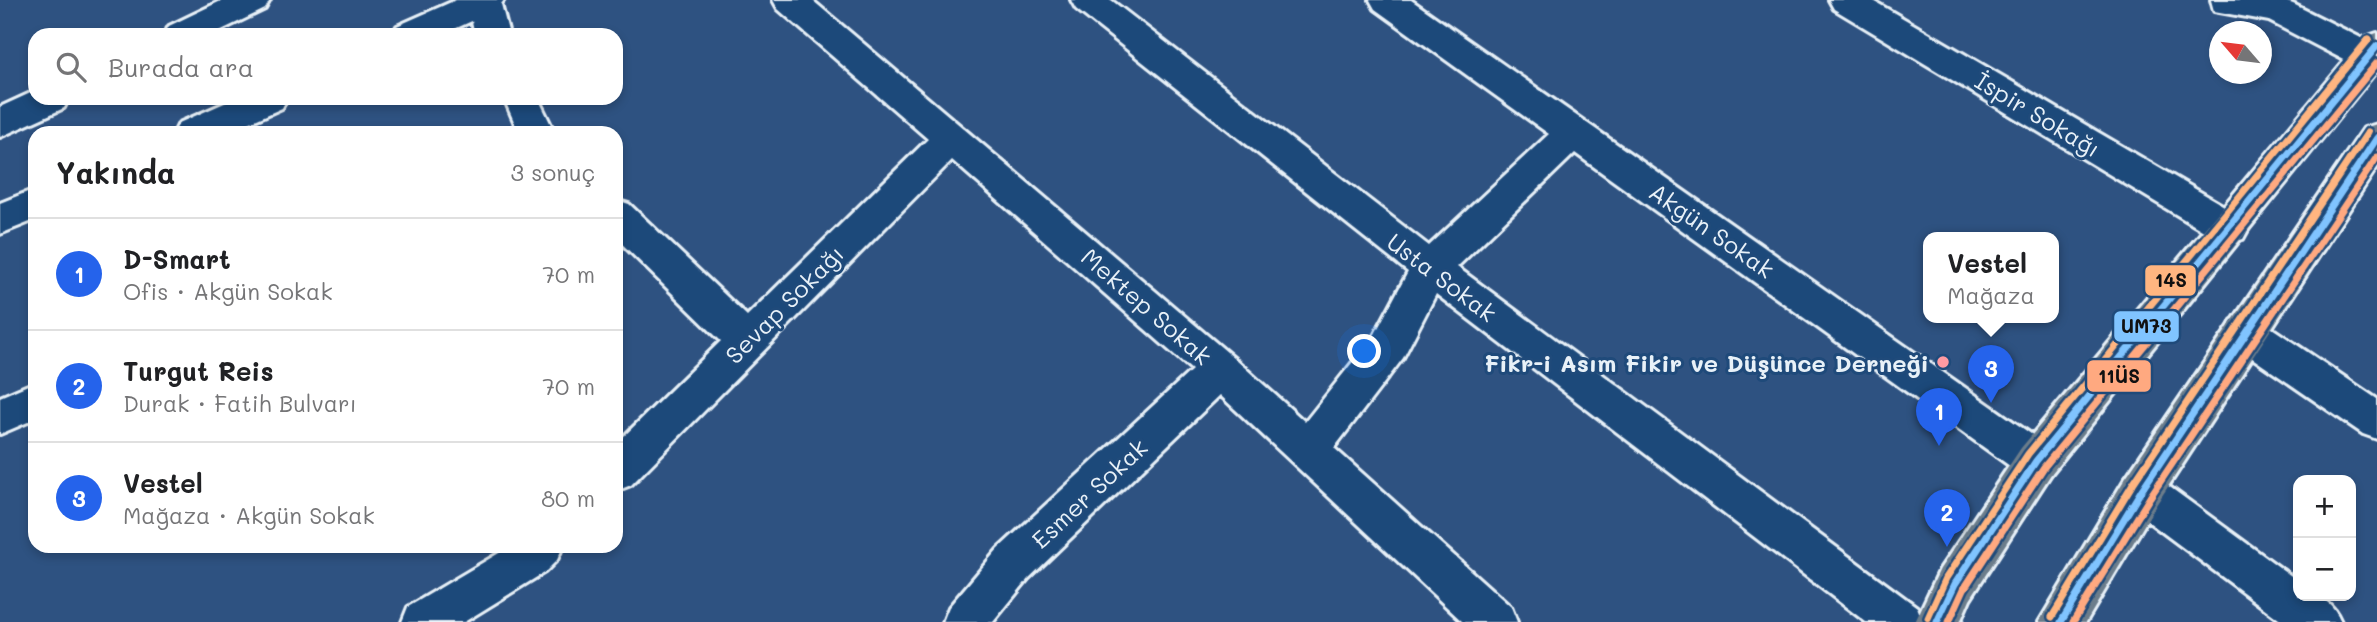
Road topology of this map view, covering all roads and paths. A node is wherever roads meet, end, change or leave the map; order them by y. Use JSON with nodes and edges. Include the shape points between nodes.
{"nodes":[{"id":1,"x":253,"y":0,"type":"edge"},
{"id":2,"x":485,"y":0,"type":"edge"},
{"id":3,"x":790,"y":0,"type":"edge"},
{"id":4,"x":1088,"y":0,"type":"edge"},
{"id":5,"x":1387,"y":0,"type":"edge"},
{"id":6,"x":1846,"y":0,"type":"edge"},
{"id":7,"x":2226,"y":2,"type":"dead end"},
{"id":8,"x":195,"y":28,"type":"edge"},
{"id":9,"x":425,"y":28,"type":"edge"},
{"id":10,"x":491,"y":28,"type":"edge"},
{"id":11,"x":2372,"y":52,"type":"edge"},
{"id":12,"x":37,"y":105,"type":"edge"},
{"id":13,"x":254,"y":105,"type":"edge"},
{"id":14,"x":524,"y":105,"type":"edge"},
{"id":15,"x":0,"y":123,"type":"edge"},
{"id":16,"x":208,"y":126,"type":"edge"},
{"id":17,"x":534,"y":126,"type":"edge"},
{"id":18,"x":1574,"y":132,"type":"junction"},
{"id":19,"x":952,"y":138,"type":"junction"},
{"id":20,"x":2375,"y":144,"type":"edge"},
{"id":21,"x":28,"y":207,"type":"edge"},
{"id":22,"x":0,"y":219,"type":"edge"},
{"id":23,"x":623,"y":222,"type":"edge"},
{"id":24,"x":2230,"y":228,"type":"junction"},
{"id":25,"x":1430,"y":268,"type":"junction"},
{"id":26,"x":2246,"y":332,"type":"junction"},
{"id":27,"x":747,"y":341,"type":"junction"},
{"id":28,"x":1220,"y":370,"type":"junction"},
{"id":29,"x":28,"y":403,"type":"edge"},
{"id":30,"x":0,"y":416,"type":"edge"},
{"id":31,"x":2377,"y":421,"type":"edge"},
{"id":32,"x":1308,"y":450,"type":"junction"},
{"id":33,"x":2036,"y":461,"type":"junction"},
{"id":34,"x":623,"y":465,"type":"edge"},
{"id":35,"x":2141,"y":491,"type":"junction"},
{"id":36,"x":535,"y":553,"type":"edge"},
{"id":37,"x":424,"y":622,"type":"edge"},
{"id":38,"x":965,"y":622,"type":"edge"},
{"id":39,"x":1494,"y":622,"type":"edge"},
{"id":40,"x":1901,"y":622,"type":"edge"},
{"id":41,"x":1937,"y":622,"type":"edge"},
{"id":42,"x":2061,"y":622,"type":"edge"},
{"id":43,"x":2319,"y":622,"type":"edge"}],
"edges":[{"from":1,"to":8,"type":"street"},
{"from":2,"to":9,"type":"street"},
{"from":2,"to":10,"type":"street"},
{"from":3,"to":19,"type":"street","name":"Mektep Sokak"},
{"from":4,"to":25,"type":"street","name":"Usta Sokak"},
{"from":5,"to":18,"type":"street","name":"Akgün Sokak"},
{"from":6,"to":24,"type":"street","name":"İspir Sokağı"},
{"from":7,"to":11,"type":"street","via":[[2244,0],[2275,9]]},
{"from":11,"to":24,"type":"main road"},
{"from":12,"to":15,"type":"street"},
{"from":13,"to":16,"type":"street"},
{"from":14,"to":17,"type":"street"},
{"from":18,"to":25,"type":"street"},
{"from":18,"to":33,"type":"street","name":"Akgün Sokak"},
{"from":19,"to":27,"type":"street","name":"Sevap Sokağı"},
{"from":19,"to":28,"type":"street","name":"Mektep Sokak"},
{"from":20,"to":26,"type":"main road"},
{"from":21,"to":22,"type":"street"},
{"from":23,"to":27,"type":"street"},
{"from":24,"to":33,"type":"main road"},
{"from":25,"to":32,"type":"street","via":[[1389,346]]},
{"from":25,"to":40,"type":"street","name":"Usta Sokak"},
{"from":26,"to":31,"type":"street"},
{"from":26,"to":35,"type":"main road"},
{"from":27,"to":34,"type":"street","name":"Sevap Sokağı"},
{"from":28,"to":32,"type":"street","name":"Mektep Sokak"},
{"from":28,"to":38,"type":"street","name":"Esmer Sokak","via":[[1013,564]]},
{"from":29,"to":30,"type":"street"},
{"from":32,"to":39,"type":"street","name":"Mektep Sokak"},
{"from":33,"to":41,"type":"main road","via":[[1955,584]]},
{"from":35,"to":42,"type":"main road"},
{"from":35,"to":43,"type":"street"},
{"from":36,"to":37,"type":"street"}]}
